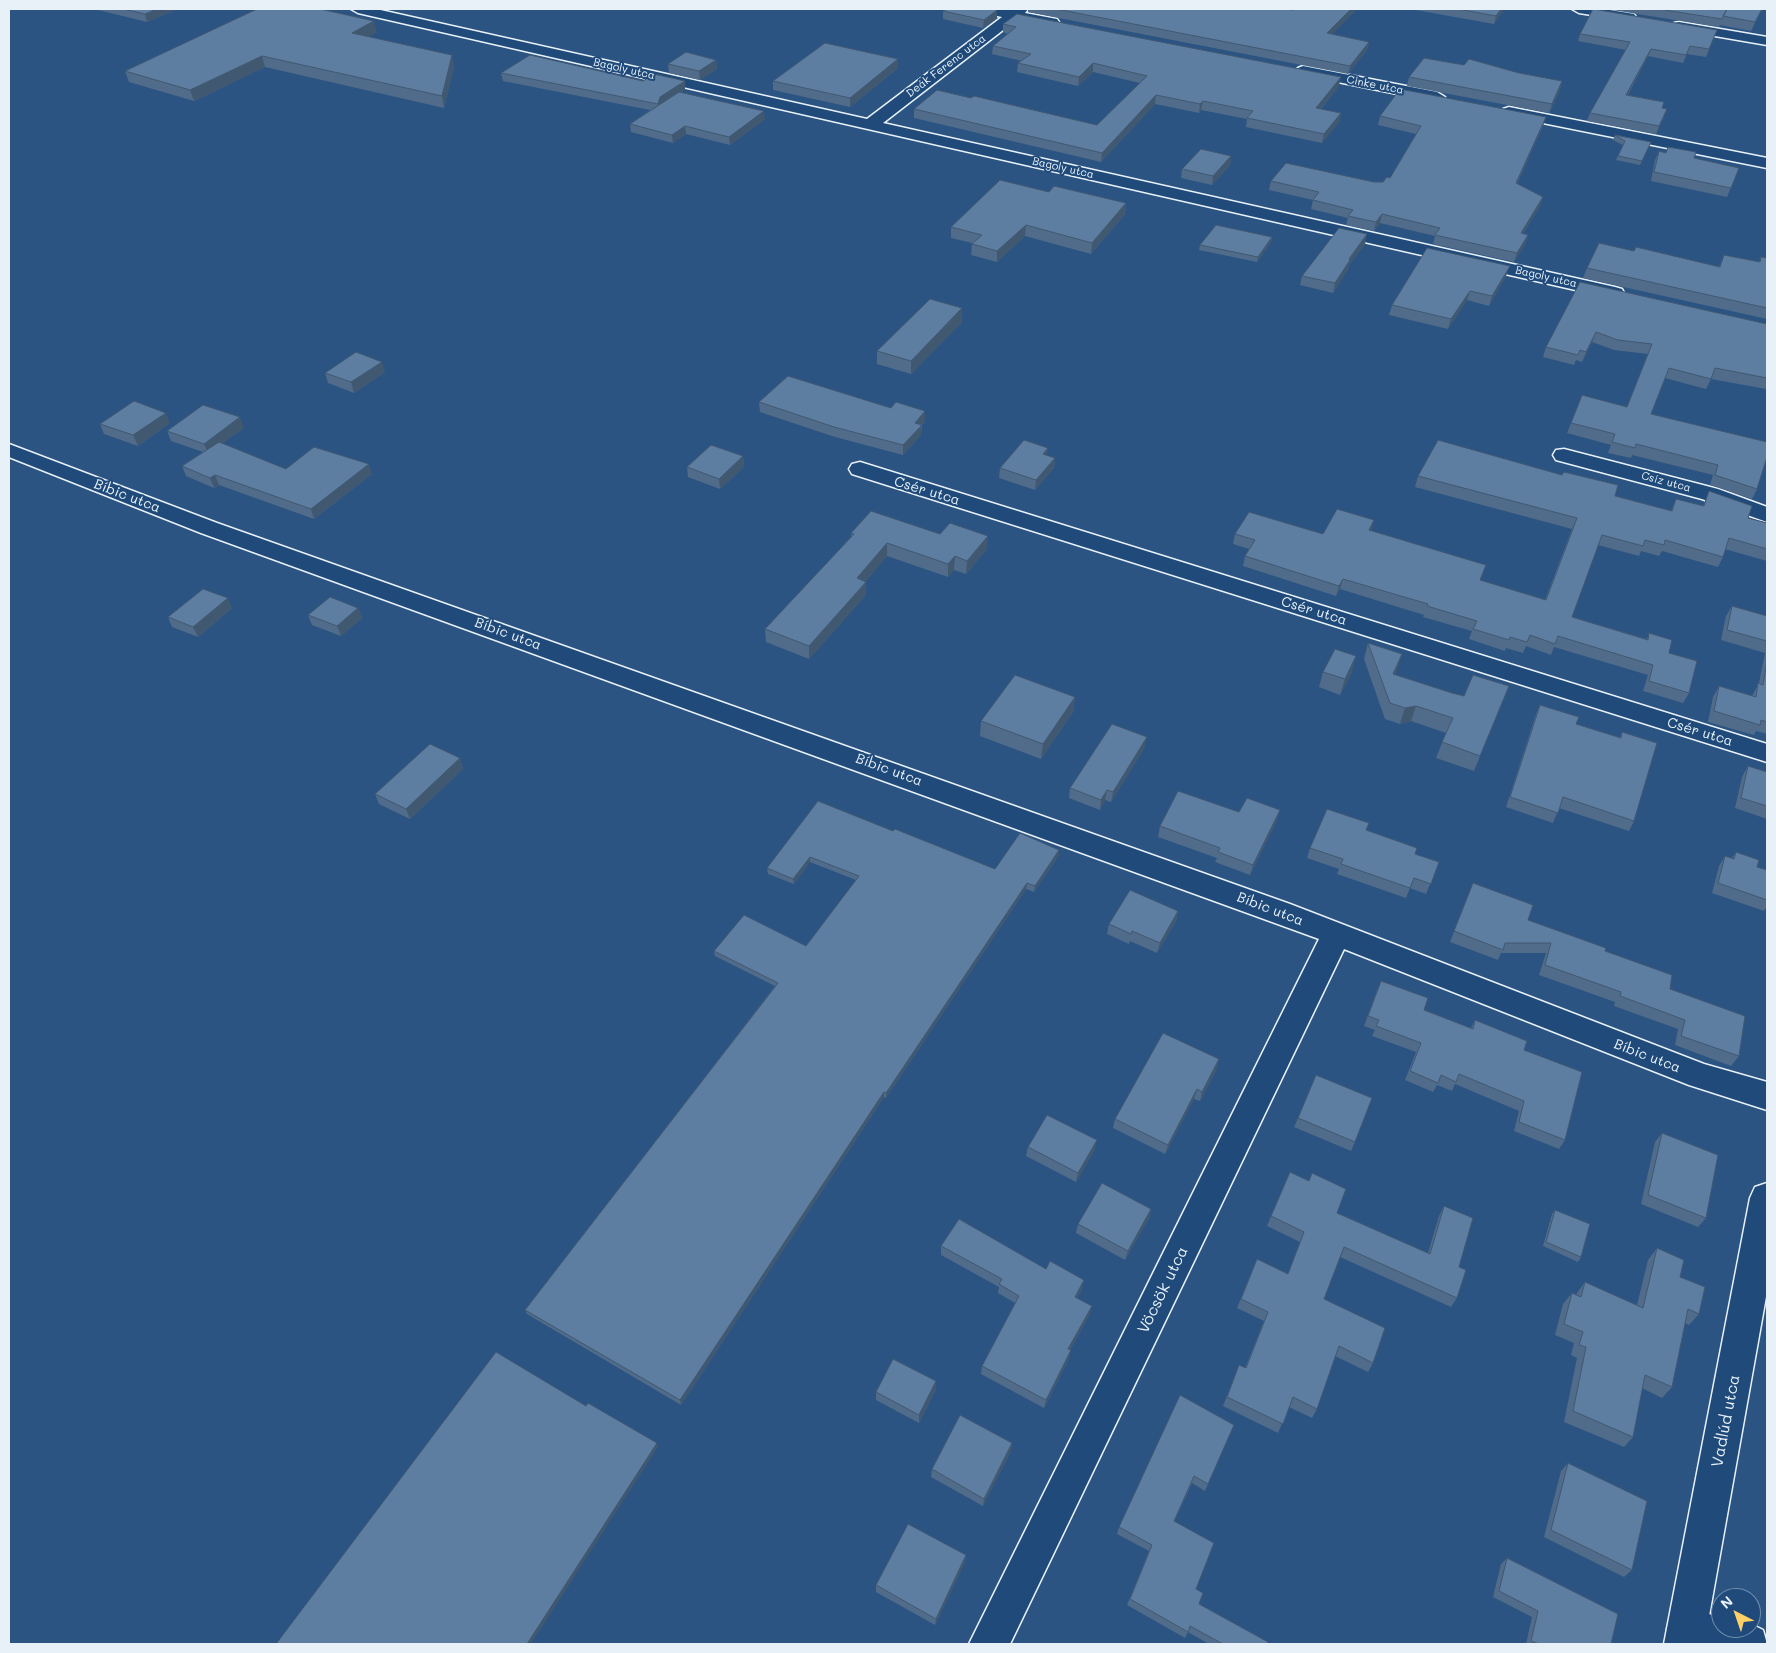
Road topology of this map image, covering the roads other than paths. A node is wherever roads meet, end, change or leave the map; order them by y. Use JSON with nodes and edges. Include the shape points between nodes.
{"nodes":[{"id":1,"x":358,"y":9,"type":"edge"},
{"id":2,"x":982,"y":9,"type":"edge"},
{"id":3,"x":1579,"y":9,"type":"edge"},
{"id":4,"x":1017,"y":12,"type":"edge"},
{"id":5,"x":1645,"y":20,"type":"edge"},
{"id":6,"x":1664,"y":23,"type":"edge"},
{"id":7,"x":1071,"y":26,"type":"edge"},
{"id":8,"x":1767,"y":41,"type":"edge"},
{"id":9,"x":1293,"y":69,"type":"edge"},
{"id":10,"x":1448,"y":100,"type":"edge"},
{"id":11,"x":1496,"y":109,"type":"edge"},
{"id":12,"x":871,"y":124,"type":"junction"},
{"id":13,"x":1767,"y":163,"type":"edge"},
{"id":14,"x":1631,"y":296,"type":"edge"},
{"id":15,"x":9,"y":450,"type":"edge"},
{"id":16,"x":1564,"y":455,"type":"dead end"},
{"id":17,"x":860,"y":470,"type":"dead end"},
{"id":18,"x":1767,"y":515,"type":"edge"},
{"id":19,"x":1767,"y":754,"type":"edge"},
{"id":20,"x":1336,"y":935,"type":"junction"},
{"id":21,"x":1767,"y":1096,"type":"edge"},
{"id":22,"x":1767,"y":1198,"type":"edge"},
{"id":23,"x":1686,"y":1636,"type":"edge"},
{"id":24,"x":989,"y":1644,"type":"edge"},
{"id":25,"x":1749,"y":1644,"type":"edge"}],
"edges":[{"from":1,"to":12,"type":"street","name":"Bagoly utca"},
{"from":2,"to":4,"type":"street"},
{"from":3,"to":5,"type":"street"},
{"from":4,"to":7,"type":"street"},
{"from":4,"to":12,"type":"street","name":"Deák Ferenc utca"},
{"from":6,"to":8,"type":"street"},
{"from":9,"to":10,"type":"street","name":"Cinke utca"},
{"from":11,"to":13,"type":"street"},
{"from":12,"to":14,"type":"street","name":"Bagoly utca"},
{"from":15,"to":20,"type":"street","name":"Bíbic utca","via":[[209,528],[840,752]]},
{"from":16,"to":18,"type":"street","name":"Csíz utca","via":[[1710,494]]},
{"from":17,"to":19,"type":"street","name":"Csér utca"},
{"from":20,"to":21,"type":"street","name":"Bíbic utca","via":[[1700,1076]]},
{"from":20,"to":24,"type":"street","name":"Vöcsök utca"},
{"from":22,"to":23,"type":"street","name":"Vadlúd utca"},
{"from":23,"to":25,"type":"street"}]}
